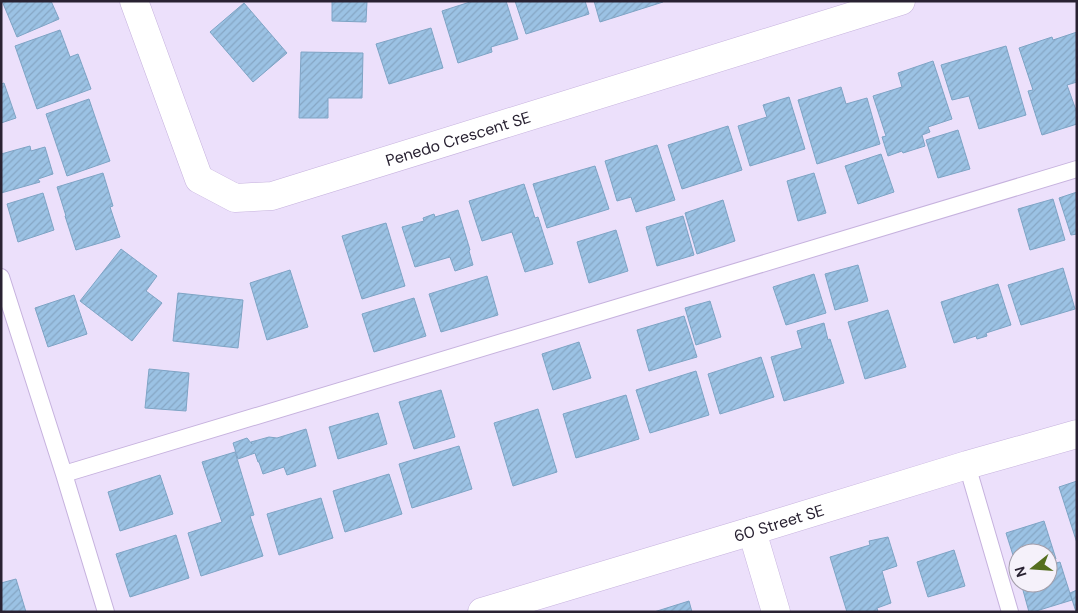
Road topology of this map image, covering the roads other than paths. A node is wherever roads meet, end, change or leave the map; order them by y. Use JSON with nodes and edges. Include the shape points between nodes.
{"nodes":[{"id":1,"x":134,"y":1,"type":"edge"},
{"id":2,"x":901,"y":1,"type":"edge"},
{"id":3,"x":1077,"y":168,"type":"edge"},
{"id":4,"x":1,"y":278,"type":"edge"},
{"id":5,"x":1077,"y":434,"type":"edge"},
{"id":6,"x":967,"y":465,"type":"junction"},
{"id":7,"x":64,"y":474,"type":"junction"},
{"id":8,"x":752,"y":531,"type":"junction"},
{"id":9,"x":538,"y":603,"type":"edge"},
{"id":10,"x":106,"y":612,"type":"edge"},
{"id":11,"x":482,"y":612,"type":"edge"},
{"id":12,"x":776,"y":612,"type":"edge"},
{"id":13,"x":1010,"y":612,"type":"edge"}],
"edges":[{"from":1,"to":2,"type":"street","name":"Penedo Crescent SE","via":[[199,179],[234,198],[272,196]]},
{"from":3,"to":7,"type":"lane"},
{"from":4,"to":7,"type":"lane"},
{"from":5,"to":6,"type":"street","name":"60 Street SE"},
{"from":6,"to":8,"type":"street","name":"60 Street SE"},
{"from":6,"to":13,"type":"lane"},
{"from":7,"to":10,"type":"lane"},
{"from":8,"to":9,"type":"street","name":"60 Street SE"},
{"from":8,"to":12,"type":"street"},
{"from":9,"to":11,"type":"street","name":"60 Street SE"}]}
